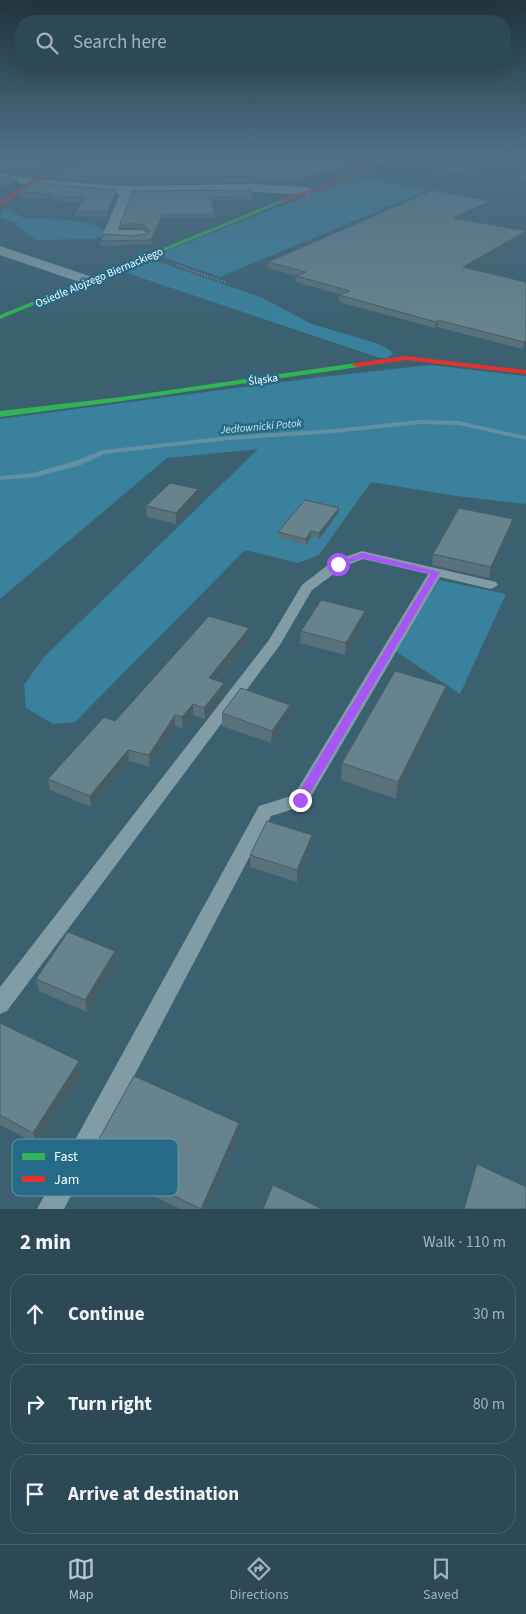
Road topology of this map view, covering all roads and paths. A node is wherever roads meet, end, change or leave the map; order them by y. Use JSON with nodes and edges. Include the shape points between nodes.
{"nodes":[{"id":1,"x":119,"y":211,"type":"edge"},
{"id":2,"x":258,"y":211,"type":"edge"},
{"id":3,"x":142,"y":234,"type":"edge"},
{"id":4,"x":0,"y":250,"type":"edge"},
{"id":5,"x":148,"y":256,"type":"junction"},
{"id":6,"x":90,"y":281,"type":"junction"},
{"id":7,"x":227,"y":283,"type":"dead end"},
{"id":8,"x":0,"y":317,"type":"edge"},
{"id":9,"x":526,"y":372,"type":"edge"},
{"id":10,"x":0,"y":414,"type":"edge"},
{"id":11,"x":436,"y":572,"type":"junction"},
{"id":12,"x":491,"y":585,"type":"dead end"},
{"id":13,"x":0,"y":1004,"type":"edge"},
{"id":14,"x":88,"y":1139,"type":"edge"},
{"id":15,"x":57,"y":1196,"type":"edge"},
{"id":16,"x":50,"y":1209,"type":"edge"}],
"edges":[{"from":1,"to":3,"type":"street","name":"Osiedle Alojzego Biernackiego","via":[[110,234]]},
{"from":2,"to":5,"type":"street","name":"Osiedle Alojzego Biernackiego"},
{"from":4,"to":6,"type":"street"},
{"from":5,"to":6,"type":"street","name":"Osiedle Alojzego Biernackiego"},
{"from":5,"to":7,"type":"path"},
{"from":6,"to":8,"type":"street","name":"Osiedle Alojzego Biernackiego"},
{"from":9,"to":10,"type":"street","name":"Śląska","via":[[406,358]]},
{"from":11,"to":12,"type":"lane"},
{"from":11,"to":13,"type":"lane","via":[[362,555],[338,564],[307,588],[275,642]]},
{"from":11,"to":14,"type":"lane","via":[[300,800],[265,811]]},
{"from":15,"to":16,"type":"lane"}]}
